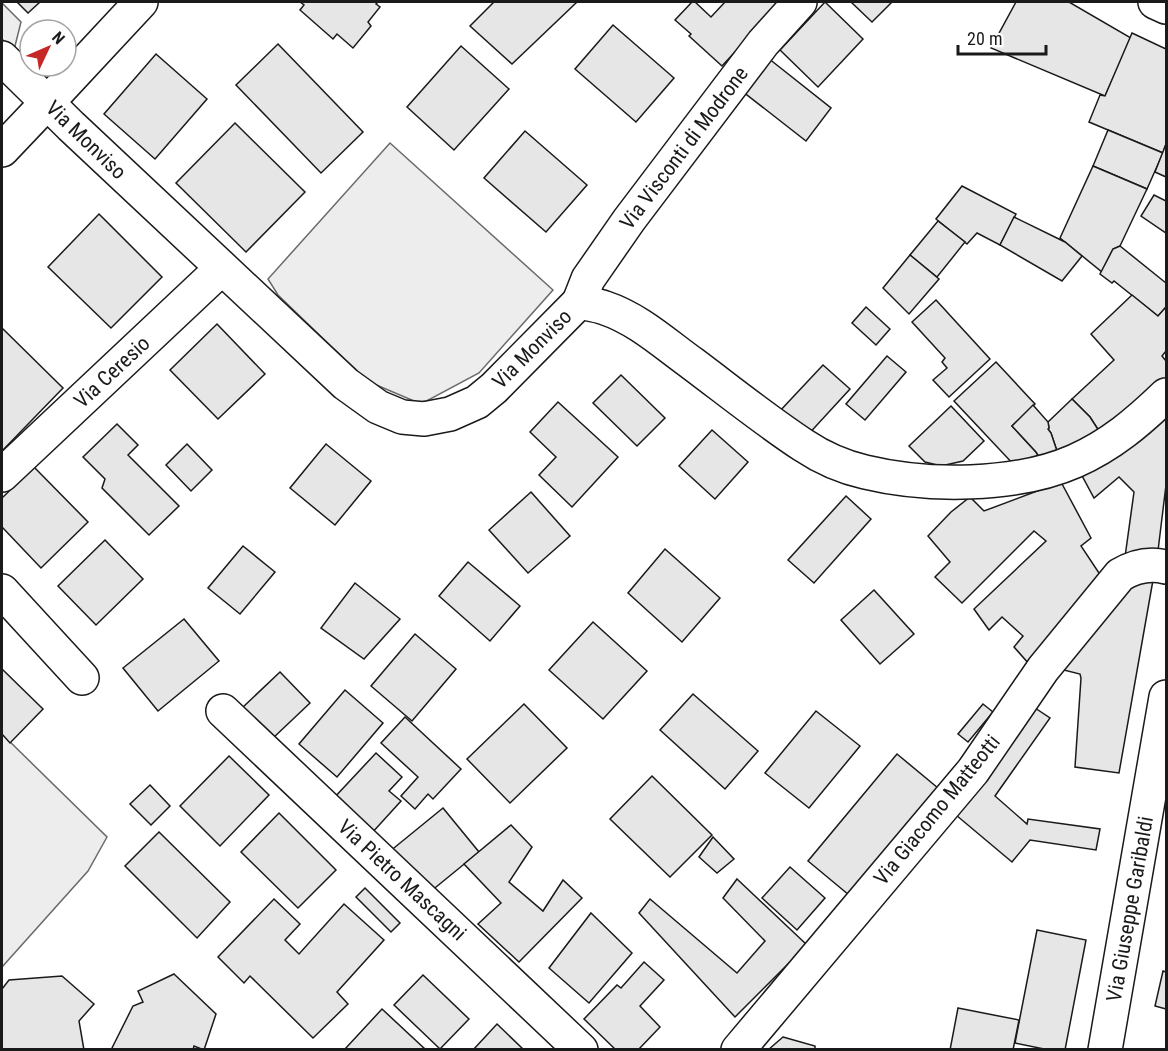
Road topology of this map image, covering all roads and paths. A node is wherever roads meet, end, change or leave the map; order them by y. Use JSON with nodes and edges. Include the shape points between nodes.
{"nodes":[{"id":1,"x":141,"y":2,"type":"edge"},
{"id":2,"x":800,"y":2,"type":"edge"},
{"id":3,"x":1155,"y":2,"type":"edge"},
{"id":4,"x":1167,"y":7,"type":"edge"},
{"id":5,"x":2,"y":58,"type":"edge"},
{"id":6,"x":47,"y":103,"type":"junction"},
{"id":7,"x":2,"y":150,"type":"edge"},
{"id":8,"x":222,"y":268,"type":"junction"},
{"id":9,"x":579,"y":302,"type":"junction"},
{"id":10,"x":1167,"y":395,"type":"edge"},
{"id":11,"x":2,"y":476,"type":"edge"},
{"id":12,"x":1167,"y":567,"type":"edge"},
{"id":13,"x":2,"y":591,"type":"edge"},
{"id":14,"x":82,"y":678,"type":"dead end"},
{"id":15,"x":1167,"y":697,"type":"edge"},
{"id":16,"x":223,"y":711,"type":"dead end"},
{"id":17,"x":580,"y":1050,"type":"edge"},
{"id":18,"x":738,"y":1050,"type":"edge"},
{"id":19,"x":1106,"y":1050,"type":"edge"}],
"edges":[{"from":1,"to":6,"type":"street"},
{"from":2,"to":9,"type":"street","name":"Via Visconti di Modrone","via":[[763,44],[629,220],[588,279]]},
{"from":3,"to":4,"type":"street"},
{"from":5,"to":6,"type":"street","name":"Via Monviso"},
{"from":6,"to":7,"type":"street"},
{"from":6,"to":8,"type":"street","name":"Via Monviso"},
{"from":8,"to":9,"type":"street","name":"Via Monviso","via":[[346,384],[378,407],[402,417],[424,419],[450,414],[477,402]]},
{"from":8,"to":11,"type":"street","name":"Via Ceresio"},
{"from":9,"to":10,"type":"street","name":"Via Monviso","via":[[618,313],[646,329],[816,453],[865,472],[898,478],[979,482],[1042,472],[1074,462],[1111,442]]},
{"from":12,"to":18,"type":"street","name":"Via Giacomo Matteotti","via":[[1141,566],[1120,575],[1042,669],[973,771]]},
{"from":13,"to":14,"type":"street"},
{"from":15,"to":19,"type":"street","name":"Via Giuseppe Garibaldi"},
{"from":16,"to":17,"type":"street","name":"Via Pietro Mascagni"}]}
